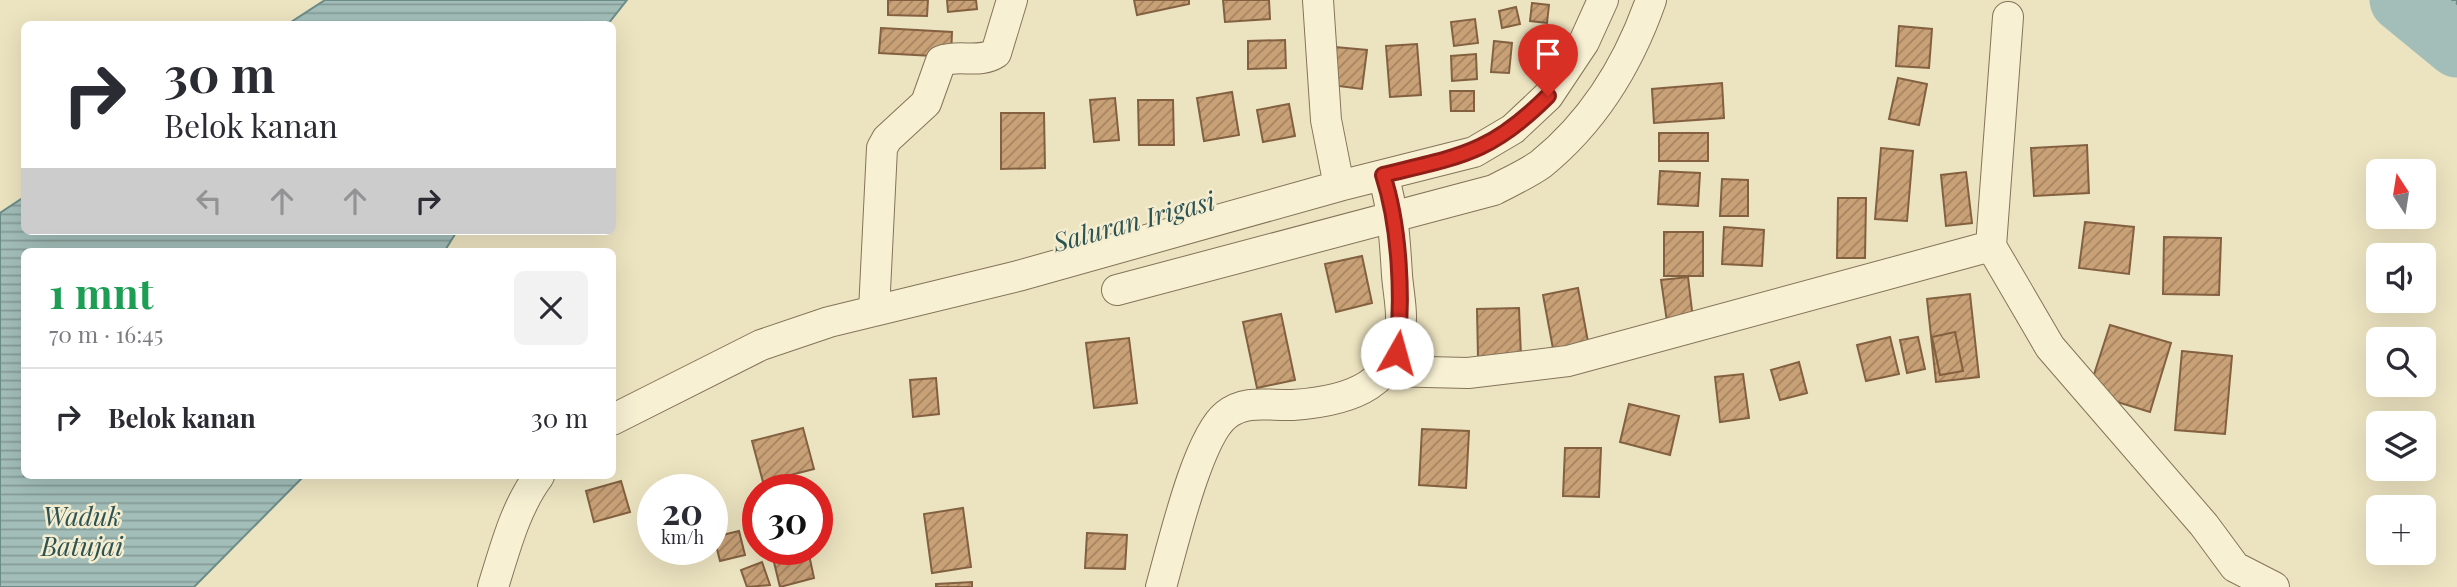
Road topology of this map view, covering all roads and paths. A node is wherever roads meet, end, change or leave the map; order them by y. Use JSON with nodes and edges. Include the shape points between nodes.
{"nodes":[{"id":1,"x":1012,"y":0,"type":"edge"},
{"id":2,"x":1318,"y":0,"type":"edge"},
{"id":3,"x":1603,"y":0,"type":"edge"},
{"id":4,"x":1651,"y":0,"type":"edge"},
{"id":5,"x":2008,"y":17,"type":"dead end"},
{"id":6,"x":1339,"y":186,"type":"junction"},
{"id":7,"x":1388,"y":196,"type":"junction"},
{"id":8,"x":1991,"y":246,"type":"junction"},
{"id":9,"x":1117,"y":290,"type":"dead end"},
{"id":10,"x":874,"y":311,"type":"junction"},
{"id":11,"x":1385,"y":371,"type":"junction"},
{"id":12,"x":616,"y":418,"type":"edge"},
{"id":13,"x":537,"y":479,"type":"edge"},
{"id":14,"x":493,"y":587,"type":"edge"},
{"id":15,"x":1161,"y":587,"type":"edge"},
{"id":16,"x":2274,"y":587,"type":"edge"}],
"edges":[{"from":1,"to":10,"type":"street","via":[[996,54],[941,61],[926,103],[882,148]]},
{"from":2,"to":6,"type":"street","via":[[1326,120]]},
{"from":3,"to":7,"type":"street","via":[[1563,75],[1513,129]]},
{"from":4,"to":7,"type":"street","via":[[1636,43],[1612,86],[1569,138],[1539,165],[1494,190]]},
{"from":5,"to":8,"type":"street"},
{"from":6,"to":7,"type":"street"},
{"from":6,"to":10,"type":"street","via":[[1018,276]]},
{"from":7,"to":9,"type":"street"},
{"from":7,"to":11,"type":"street","via":[[1401,318],[1397,353]]},
{"from":8,"to":11,"type":"street","via":[[1568,361],[1468,373]]},
{"from":8,"to":16,"type":"street","via":[[2050,347],[2235,566]]},
{"from":10,"to":12,"type":"street","via":[[761,345]]},
{"from":11,"to":15,"type":"street","via":[[1372,385],[1346,397],[1292,405],[1251,404],[1226,415],[1196,469]]},
{"from":13,"to":14,"type":"street","via":[[511,531]]}]}
